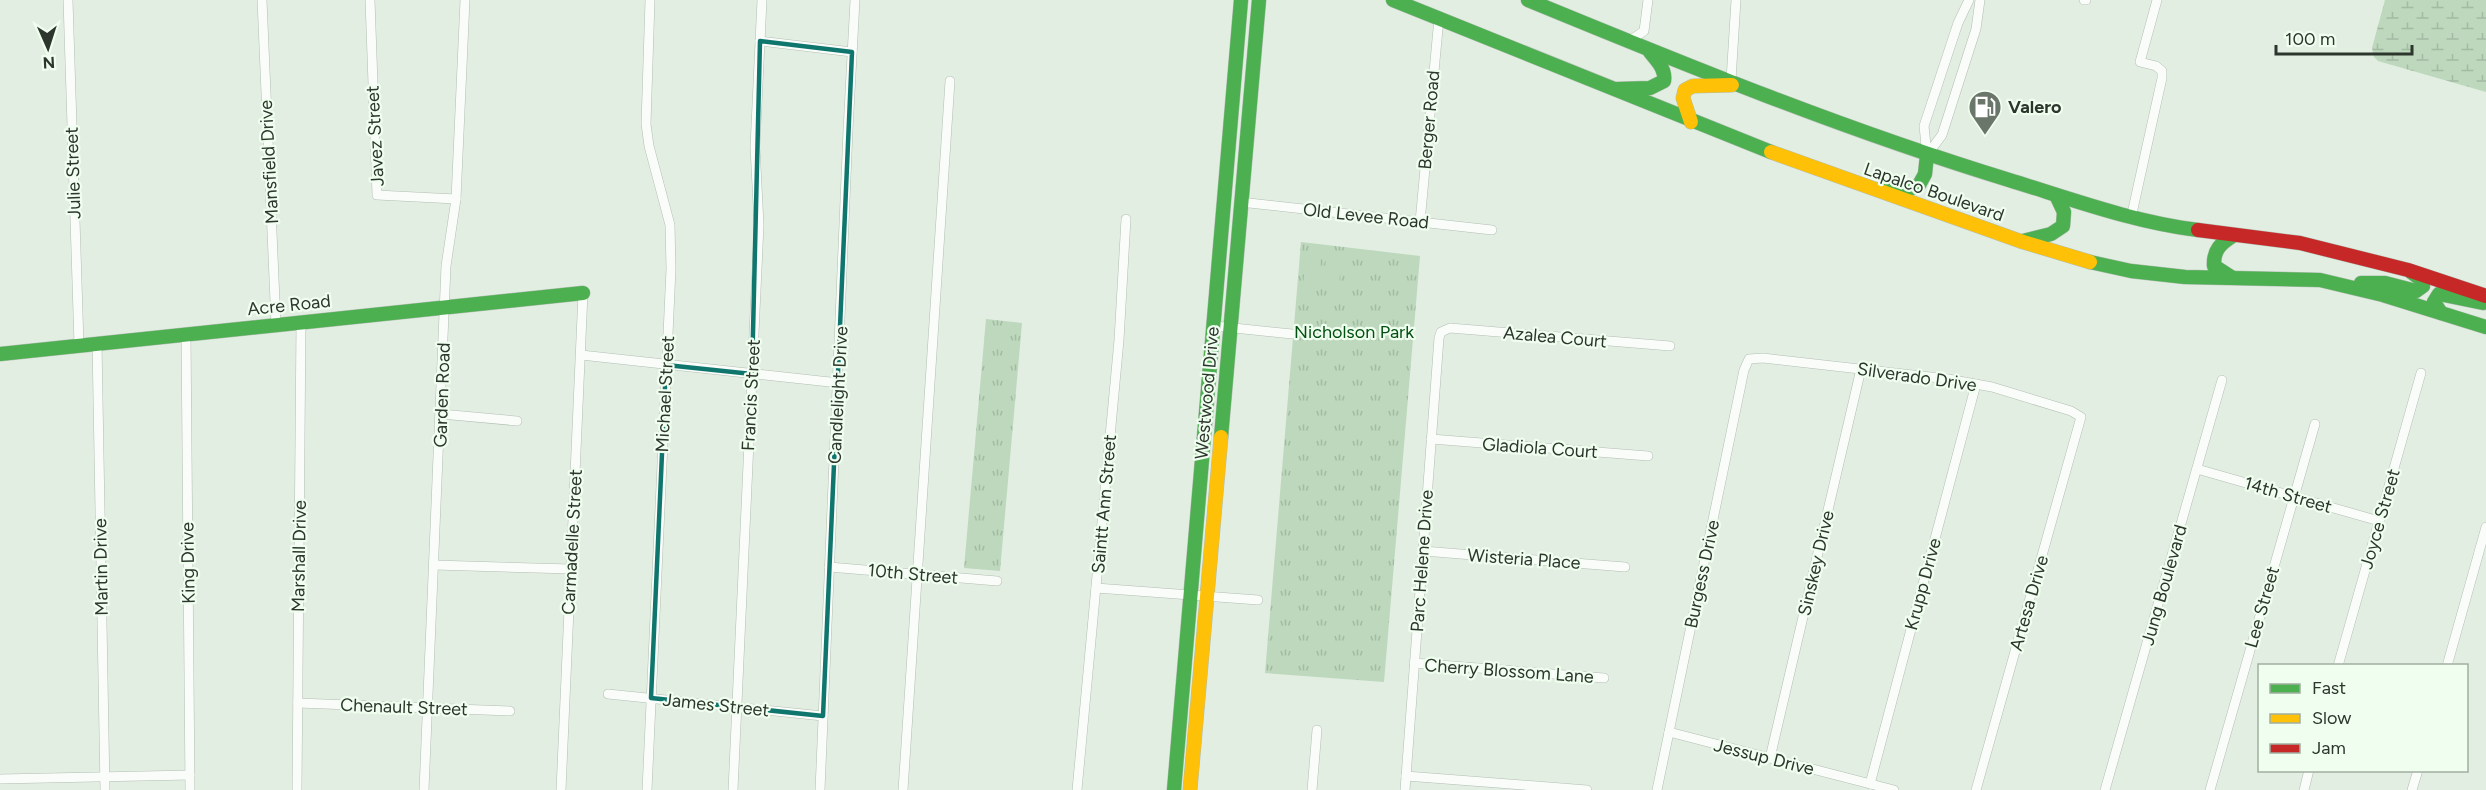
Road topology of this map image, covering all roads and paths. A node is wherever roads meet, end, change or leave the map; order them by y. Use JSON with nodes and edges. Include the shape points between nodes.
{"nodes":[{"id":1,"x":68,"y":0,"type":"edge"},
{"id":2,"x":262,"y":0,"type":"edge"},
{"id":3,"x":370,"y":0,"type":"edge"},
{"id":4,"x":465,"y":0,"type":"edge"},
{"id":5,"x":650,"y":0,"type":"edge"},
{"id":6,"x":762,"y":0,"type":"edge"},
{"id":7,"x":855,"y":0,"type":"edge"},
{"id":8,"x":1241,"y":0,"type":"edge"},
{"id":9,"x":1259,"y":0,"type":"edge"},
{"id":10,"x":1393,"y":0,"type":"edge"},
{"id":11,"x":1528,"y":0,"type":"edge"},
{"id":12,"x":1648,"y":0,"type":"edge"},
{"id":13,"x":1737,"y":0,"type":"edge"},
{"id":14,"x":1969,"y":0,"type":"edge"},
{"id":15,"x":1980,"y":0,"type":"edge"},
{"id":16,"x":2157,"y":0,"type":"edge"},
{"id":17,"x":1439,"y":18,"type":"junction"},
{"id":18,"x":760,"y":41,"type":"junction"},
{"id":19,"x":1628,"y":42,"type":"junction"},
{"id":20,"x":1647,"y":50,"type":"junction"},
{"id":21,"x":852,"y":52,"type":"junction"},
{"id":22,"x":950,"y":81,"type":"dead end"},
{"id":23,"x":1736,"y":82,"type":"junction"},
{"id":24,"x":1611,"y":89,"type":"junction"},
{"id":25,"x":1691,"y":122,"type":"junction"},
{"id":26,"x":1927,"y":155,"type":"junction"},
{"id":27,"x":1824,"y":172,"type":"junction"},
{"id":28,"x":2056,"y":195,"type":"junction"},
{"id":29,"x":456,"y":199,"type":"junction"},
{"id":30,"x":1240,"y":202,"type":"junction"},
{"id":31,"x":2131,"y":218,"type":"junction"},
{"id":32,"x":1126,"y":219,"type":"dead end"},
{"id":33,"x":1420,"y":222,"type":"junction"},
{"id":34,"x":1492,"y":230,"type":"dead end"},
{"id":35,"x":2234,"y":235,"type":"junction"},
{"id":36,"x":2023,"y":241,"type":"junction"},
{"id":37,"x":2408,"y":270,"type":"junction"},
{"id":38,"x":2232,"y":278,"type":"junction"},
{"id":39,"x":2343,"y":284,"type":"junction"},
{"id":40,"x":583,"y":293,"type":"joint"},
{"id":41,"x":2486,"y":297,"type":"edge"},
{"id":42,"x":2486,"y":303,"type":"edge"},
{"id":43,"x":446,"y":306,"type":"junction"},
{"id":44,"x":2441,"y":313,"type":"junction"},
{"id":45,"x":301,"y":322,"type":"junction"},
{"id":46,"x":276,"y":325,"type":"junction"},
{"id":47,"x":1215,"y":326,"type":"junction"},
{"id":48,"x":2486,"y":327,"type":"edge"},
{"id":49,"x":1231,"y":328,"type":"junction"},
{"id":50,"x":1442,"y":332,"type":"joint"},
{"id":51,"x":1292,"y":334,"type":"dead end"},
{"id":52,"x":186,"y":335,"type":"junction"},
{"id":53,"x":97,"y":343,"type":"junction"},
{"id":54,"x":79,"y":345,"type":"junction"},
{"id":55,"x":1670,"y":346,"type":"dead end"},
{"id":56,"x":0,"y":354,"type":"edge"},
{"id":57,"x":581,"y":356,"type":"junction"},
{"id":58,"x":1749,"y":359,"type":"joint"},
{"id":59,"x":666,"y":365,"type":"junction"},
{"id":60,"x":1861,"y":369,"type":"junction"},
{"id":61,"x":752,"y":374,"type":"junction"},
{"id":62,"x":2421,"y":374,"type":"dead end"},
{"id":63,"x":2222,"y":380,"type":"dead end"},
{"id":64,"x":839,"y":382,"type":"junction"},
{"id":65,"x":1976,"y":384,"type":"junction"},
{"id":66,"x":441,"y":414,"type":"junction"},
{"id":67,"x":2081,"y":417,"type":"joint"},
{"id":68,"x":517,"y":421,"type":"dead end"},
{"id":69,"x":2315,"y":424,"type":"dead end"},
{"id":70,"x":1431,"y":439,"type":"junction"},
{"id":71,"x":1648,"y":456,"type":"dead end"},
{"id":72,"x":2197,"y":470,"type":"junction"},
{"id":73,"x":2294,"y":497,"type":"junction"},
{"id":74,"x":2379,"y":521,"type":"junction"},
{"id":75,"x":2486,"y":527,"type":"edge"},
{"id":76,"x":1423,"y":551,"type":"junction"},
{"id":77,"x":434,"y":565,"type":"junction"},
{"id":78,"x":829,"y":567,"type":"junction"},
{"id":79,"x":1625,"y":567,"type":"dead end"},
{"id":80,"x":571,"y":569,"type":"junction"},
{"id":81,"x":918,"y":573,"type":"junction"},
{"id":82,"x":997,"y":581,"type":"dead end"},
{"id":83,"x":1096,"y":588,"type":"junction"},
{"id":84,"x":1190,"y":596,"type":"junction"},
{"id":85,"x":1208,"y":597,"type":"junction"},
{"id":86,"x":1258,"y":600,"type":"dead end"},
{"id":87,"x":1414,"y":663,"type":"junction"},
{"id":88,"x":2339,"y":664,"type":"edge"},
{"id":89,"x":2448,"y":664,"type":"edge"},
{"id":90,"x":1604,"y":678,"type":"dead end"},
{"id":91,"x":608,"y":694,"type":"dead end"},
{"id":92,"x":651,"y":698,"type":"junction"},
{"id":93,"x":298,"y":703,"type":"junction"},
{"id":94,"x":428,"y":707,"type":"junction"},
{"id":95,"x":737,"y":707,"type":"junction"},
{"id":96,"x":510,"y":711,"type":"dead end"},
{"id":97,"x":824,"y":716,"type":"junction"},
{"id":98,"x":1317,"y":730,"type":"dead end"},
{"id":99,"x":1669,"y":732,"type":"junction"},
{"id":100,"x":1770,"y":758,"type":"junction"},
{"id":101,"x":2309,"y":772,"type":"edge"},
{"id":102,"x":2418,"y":772,"type":"edge"},
{"id":103,"x":190,"y":775,"type":"junction"},
{"id":104,"x":105,"y":776,"type":"junction"},
{"id":105,"x":1406,"y":776,"type":"junction"},
{"id":106,"x":0,"y":779,"type":"edge"},
{"id":107,"x":1870,"y":784,"type":"junction"},
{"id":108,"x":105,"y":790,"type":"edge"},
{"id":109,"x":190,"y":790,"type":"edge"},
{"id":110,"x":297,"y":790,"type":"edge"},
{"id":111,"x":424,"y":790,"type":"edge"},
{"id":112,"x":561,"y":790,"type":"edge"},
{"id":113,"x":647,"y":790,"type":"edge"},
{"id":114,"x":733,"y":790,"type":"edge"},
{"id":115,"x":820,"y":790,"type":"edge"},
{"id":116,"x":903,"y":790,"type":"edge"},
{"id":117,"x":1077,"y":790,"type":"edge"},
{"id":118,"x":1174,"y":790,"type":"edge"},
{"id":119,"x":1190,"y":790,"type":"edge"},
{"id":120,"x":1312,"y":790,"type":"edge"},
{"id":121,"x":1405,"y":790,"type":"edge"},
{"id":122,"x":1587,"y":790,"type":"edge"},
{"id":123,"x":1658,"y":790,"type":"edge"},
{"id":124,"x":1894,"y":790,"type":"edge"},
{"id":125,"x":1976,"y":790,"type":"edge"},
{"id":126,"x":2105,"y":790,"type":"edge"},
{"id":127,"x":2210,"y":790,"type":"edge"},
{"id":128,"x":2304,"y":790,"type":"edge"},
{"id":129,"x":2412,"y":790,"type":"edge"}],
"edges":[{"from":1,"to":54,"type":"street","name":"Julie Street"},
{"from":2,"to":46,"type":"street","name":"Mansfield Drive"},
{"from":3,"to":29,"type":"street","name":"Javez Street","via":[[376,195]]},
{"from":4,"to":29,"type":"street","name":"Garden Road"},
{"from":5,"to":59,"type":"street","name":"Michael Street","via":[[646,124],[670,225]]},
{"from":6,"to":18,"type":"street","name":"Francis Street"},
{"from":7,"to":21,"type":"street","name":"Candlelight Drive"},
{"from":8,"to":47,"type":"main road","name":"Westwood Drive"},
{"from":9,"to":30,"type":"main road","name":"Westwood Drive"},
{"from":10,"to":17,"type":"main road","name":"Lapalco Boulevard"},
{"from":11,"to":19,"type":"main road","name":"Lapalco Boulevard"},
{"from":12,"to":19,"type":"street","via":[[1644,31]]},
{"from":13,"to":23,"type":"street"},
{"from":14,"to":26,"type":"street","via":[[1924,126]]},
{"from":15,"to":26,"type":"street","via":[[1976,29],[1942,135]]},
{"from":16,"to":31,"type":"street","via":[[2140,62],[2156,66],[2162,71],[2162,78]]},
{"from":17,"to":24,"type":"main road","name":"Lapalco Boulevard"},
{"from":17,"to":33,"type":"street","name":"Berger Road"},
{"from":18,"to":21,"type":"street"},
{"from":18,"to":61,"type":"street","name":"Francis Street","via":[[755,147],[759,225]]},
{"from":19,"to":20,"type":"main road","name":"Lapalco Boulevard"},
{"from":20,"to":23,"type":"main road","name":"Lapalco Boulevard"},
{"from":20,"to":24,"type":"main road","via":[[1665,72],[1660,85]]},
{"from":21,"to":64,"type":"street","name":"Candlelight Drive"},
{"from":22,"to":81,"type":"street"},
{"from":23,"to":25,"type":"main road","via":[[1685,90],[1683,98]]},
{"from":23,"to":26,"type":"main road","name":"Lapalco Boulevard"},
{"from":24,"to":25,"type":"main road","name":"Lapalco Boulevard"},
{"from":25,"to":27,"type":"main road","name":"Lapalco Boulevard"},
{"from":26,"to":27,"type":"main road","via":[[1923,182],[1906,191]]},
{"from":26,"to":28,"type":"main road","name":"Lapalco Boulevard"},
{"from":27,"to":36,"type":"main road","name":"Lapalco Boulevard"},
{"from":28,"to":31,"type":"main road","name":"Lapalco Boulevard"},
{"from":28,"to":36,"type":"main road","via":[[2064,212],[2063,226],[2051,234]]},
{"from":29,"to":43,"type":"street","name":"Garden Road","via":[[446,266]]},
{"from":30,"to":33,"type":"street","name":"Old Levee Road"},
{"from":30,"to":49,"type":"main road","name":"Westwood Drive"},
{"from":31,"to":35,"type":"main road","name":"Lapalco Boulevard"},
{"from":32,"to":83,"type":"street","name":"Saintt Ann Street"},
{"from":33,"to":34,"type":"street","name":"Old Levee Road"},
{"from":35,"to":37,"type":"main road","name":"Lapalco Boulevard","via":[[2300,243]]},
{"from":35,"to":38,"type":"main road","via":[[2212,254],[2214,266]]},
{"from":36,"to":38,"type":"main road","name":"Lapalco Boulevard","via":[[2106,266],[2166,275]]},
{"from":37,"to":39,"type":"main road","via":[[2422,280],[2420,290],[2385,283]]},
{"from":37,"to":41,"type":"main road","name":"Lapalco Boulevard"},
{"from":38,"to":39,"type":"main road","name":"Lapalco Boulevard"},
{"from":39,"to":44,"type":"main road","name":"Lapalco Boulevard"},
{"from":40,"to":43,"type":"main road","name":"Acre Road"},
{"from":40,"to":57,"type":"street","name":"Carmadelle Street"},
{"from":42,"to":44,"type":"main road","via":[[2439,294],[2434,302]]},
{"from":43,"to":45,"type":"main road","name":"Acre Road"},
{"from":43,"to":66,"type":"street","name":"Garden Road"},
{"from":44,"to":48,"type":"main road","name":"Lapalco Boulevard"},
{"from":45,"to":46,"type":"main road","name":"Acre Road"},
{"from":45,"to":93,"type":"street","name":"Marshall Drive"},
{"from":46,"to":52,"type":"main road","name":"Acre Road"},
{"from":47,"to":49,"type":"street"},
{"from":47,"to":84,"type":"main road","name":"Westwood Drive"},
{"from":49,"to":51,"type":"street"},
{"from":49,"to":85,"type":"main road","name":"Westwood Drive"},
{"from":50,"to":55,"type":"street","name":"Azalea Court","via":[[1450,328]]},
{"from":50,"to":70,"type":"street","name":"Parc Helene Drive"},
{"from":52,"to":53,"type":"main road","name":"Acre Road"},
{"from":52,"to":103,"type":"street","name":"King Drive"},
{"from":53,"to":54,"type":"main road","name":"Acre Road"},
{"from":53,"to":104,"type":"street","name":"Martin Drive"},
{"from":54,"to":56,"type":"main road","name":"Acre Road"},
{"from":57,"to":59,"type":"street"},
{"from":57,"to":80,"type":"street","name":"Carmadelle Street"},
{"from":58,"to":60,"type":"street","name":"Silverado Drive"},
{"from":58,"to":99,"type":"street","name":"Burgess Drive"},
{"from":59,"to":61,"type":"street"},
{"from":59,"to":92,"type":"street","name":"Michael Street"},
{"from":60,"to":65,"type":"street","name":"Silverado Drive"},
{"from":60,"to":100,"type":"street","name":"Sinskey Drive"},
{"from":61,"to":64,"type":"street"},
{"from":61,"to":95,"type":"street","name":"Francis Street"},
{"from":62,"to":74,"type":"street","name":"Joyce Street"},
{"from":63,"to":72,"type":"street","name":"Jung Boulevard"},
{"from":64,"to":78,"type":"street","name":"Candlelight Drive"},
{"from":65,"to":67,"type":"street","name":"Silverado Drive"},
{"from":65,"to":107,"type":"street","name":"Krupp Drive"},
{"from":66,"to":68,"type":"street"},
{"from":66,"to":77,"type":"street","name":"Garden Road"},
{"from":67,"to":125,"type":"street","name":"Artesa Drive"},
{"from":69,"to":73,"type":"street","name":"Lee Street"},
{"from":70,"to":71,"type":"street","name":"Gladiola Court"},
{"from":70,"to":76,"type":"street","name":"Parc Helene Drive"},
{"from":72,"to":73,"type":"street","name":"14th Street"},
{"from":72,"to":126,"type":"street","name":"Jung Boulevard"},
{"from":73,"to":74,"type":"street","name":"14th Street"},
{"from":73,"to":127,"type":"street","name":"Lee Street"},
{"from":74,"to":88,"type":"street","name":"Joyce Street"},
{"from":75,"to":89,"type":"street"},
{"from":76,"to":79,"type":"street","name":"Wisteria Place"},
{"from":76,"to":87,"type":"street","name":"Parc Helene Drive"},
{"from":77,"to":80,"type":"street"},
{"from":77,"to":94,"type":"street","name":"Garden Road"},
{"from":78,"to":81,"type":"street","name":"10th Street"},
{"from":78,"to":97,"type":"street","name":"Candlelight Drive"},
{"from":80,"to":112,"type":"street","name":"Carmadelle Street"},
{"from":81,"to":82,"type":"street","name":"10th Street"},
{"from":81,"to":116,"type":"street"},
{"from":83,"to":84,"type":"street"},
{"from":83,"to":117,"type":"street","name":"Saintt Ann Street"},
{"from":84,"to":85,"type":"street"},
{"from":84,"to":118,"type":"main road","name":"Westwood Drive"},
{"from":85,"to":86,"type":"street"},
{"from":85,"to":119,"type":"main road","name":"Westwood Drive"},
{"from":87,"to":90,"type":"street","name":"Cherry Blossom Lane"},
{"from":87,"to":105,"type":"street","name":"Parc Helene Drive"},
{"from":91,"to":92,"type":"street","name":"James Street"},
{"from":92,"to":95,"type":"street","name":"James Street"},
{"from":92,"to":113,"type":"street","name":"Michael Street"},
{"from":93,"to":94,"type":"street","name":"Chenault Street"},
{"from":93,"to":110,"type":"street","name":"Marshall Drive"},
{"from":94,"to":96,"type":"street","name":"Chenault Street"},
{"from":94,"to":111,"type":"street","name":"Garden Road"},
{"from":95,"to":97,"type":"street","name":"James Street"},
{"from":95,"to":114,"type":"street","name":"Francis Street"},
{"from":97,"to":115,"type":"street","name":"Candlelight Drive"},
{"from":98,"to":120,"type":"street"},
{"from":99,"to":100,"type":"street","name":"Jessup Drive"},
{"from":99,"to":123,"type":"street","name":"Burgess Drive"},
{"from":100,"to":107,"type":"street","name":"Jessup Drive"},
{"from":101,"to":128,"type":"street"},
{"from":102,"to":129,"type":"street"},
{"from":103,"to":104,"type":"street"},
{"from":103,"to":109,"type":"street","name":"King Drive"},
{"from":104,"to":106,"type":"street"},
{"from":104,"to":108,"type":"street","name":"Martin Drive"},
{"from":105,"to":121,"type":"street","name":"Parc Helene Drive"},
{"from":105,"to":122,"type":"street"},
{"from":107,"to":124,"type":"street","name":"Jessup Drive"}]}
